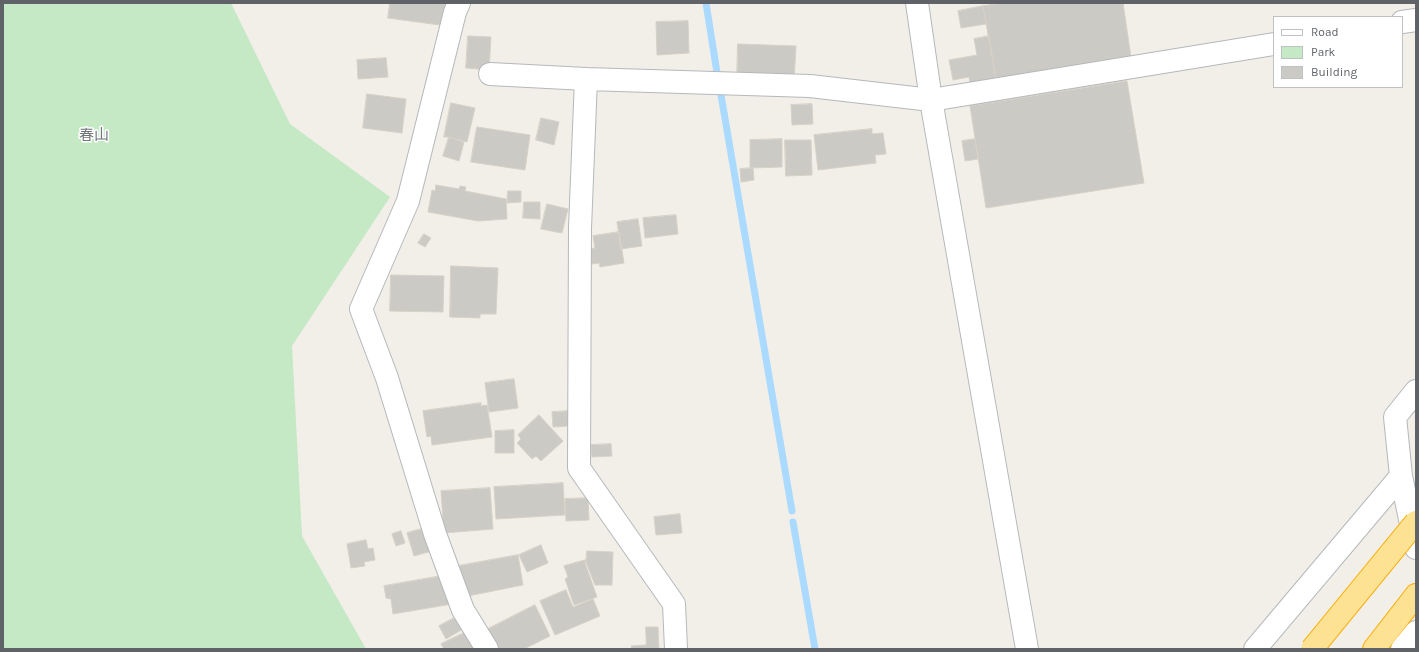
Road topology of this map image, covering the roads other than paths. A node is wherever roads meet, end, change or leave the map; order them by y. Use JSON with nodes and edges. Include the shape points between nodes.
{"nodes":[{"id":1,"x":459,"y":3,"type":"edge"},
{"id":2,"x":917,"y":3,"type":"edge"},
{"id":3,"x":1416,"y":20,"type":"edge"},
{"id":4,"x":1403,"y":22,"type":"edge"},
{"id":5,"x":1273,"y":44,"type":"edge"},
{"id":6,"x":490,"y":74,"type":"dead end"},
{"id":7,"x":586,"y":79,"type":"junction"},
{"id":8,"x":932,"y":100,"type":"junction"},
{"id":9,"x":1416,"y":391,"type":"edge"},
{"id":10,"x":1401,"y":476,"type":"junction"},
{"id":11,"x":1416,"y":522,"type":"edge"},
{"id":12,"x":1416,"y":548,"type":"edge"},
{"id":13,"x":1416,"y":595,"type":"edge"},
{"id":14,"x":1416,"y":632,"type":"edge"},
{"id":15,"x":487,"y":649,"type":"edge"},
{"id":16,"x":676,"y":649,"type":"edge"},
{"id":17,"x":1027,"y":649,"type":"edge"},
{"id":18,"x":1255,"y":649,"type":"edge"},
{"id":19,"x":1312,"y":649,"type":"edge"},
{"id":20,"x":1374,"y":649,"type":"edge"},
{"id":21,"x":1402,"y":649,"type":"edge"}],
"edges":[{"from":1,"to":15,"type":"street","via":[[408,201],[361,309],[387,378],[435,534],[463,610]]},
{"from":2,"to":8,"type":"street"},
{"from":3,"to":4,"type":"street"},
{"from":5,"to":8,"type":"street"},
{"from":6,"to":7,"type":"street"},
{"from":7,"to":8,"type":"street","via":[[810,86]]},
{"from":7,"to":16,"type":"street","via":[[580,228],[579,468],[674,604]]},
{"from":8,"to":17,"type":"street"},
{"from":9,"to":10,"type":"street","via":[[1395,417]]},
{"from":10,"to":12,"type":"street"},
{"from":10,"to":18,"type":"street"},
{"from":11,"to":19,"type":"highway","bridge":true},
{"from":13,"to":20,"type":"highway"},
{"from":14,"to":21,"type":"street"}]}
